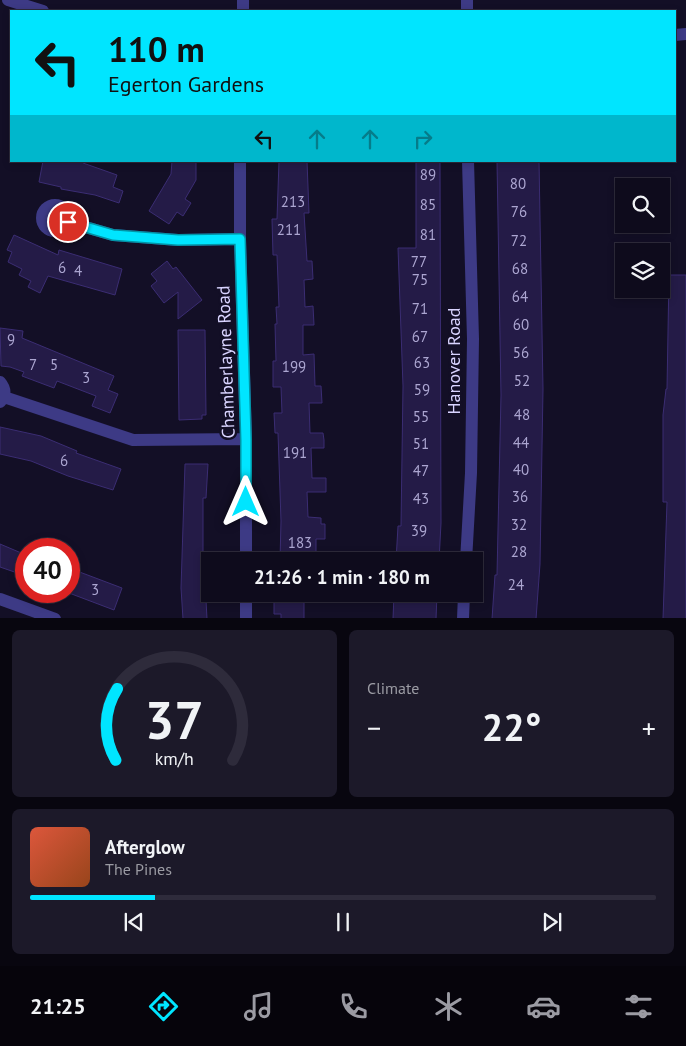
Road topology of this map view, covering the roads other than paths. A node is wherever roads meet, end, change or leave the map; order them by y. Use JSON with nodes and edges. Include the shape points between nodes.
{"nodes":[{"id":1,"x":8,"y":0,"type":"edge"},
{"id":2,"x":36,"y":6,"type":"edge"},
{"id":3,"x":240,"y":162,"type":"edge"},
{"id":4,"x":468,"y":162,"type":"edge"},
{"id":5,"x":68,"y":222,"type":"dead end"},
{"id":6,"x":240,"y":239,"type":"junction"},
{"id":7,"x":0,"y":382,"type":"edge"},
{"id":8,"x":2,"y":400,"type":"edge"},
{"id":9,"x":246,"y":440,"type":"junction"},
{"id":10,"x":246,"y":552,"type":"edge"},
{"id":11,"x":467,"y":552,"type":"edge"},
{"id":12,"x":0,"y":599,"type":"edge"},
{"id":13,"x":246,"y":602,"type":"edge"},
{"id":14,"x":464,"y":602,"type":"edge"},
{"id":15,"x":55,"y":618,"type":"edge"},
{"id":16,"x":246,"y":618,"type":"edge"},
{"id":17,"x":463,"y":618,"type":"edge"}],
"edges":[{"from":1,"to":2,"type":"street"},
{"from":3,"to":6,"type":"street","name":"Chamberlayne Road"},
{"from":4,"to":11,"type":"street","name":"Hanover Road","via":[[473,339]]},
{"from":5,"to":6,"type":"street","via":[[113,235],[178,240]]},
{"from":6,"to":9,"type":"street","name":"Chamberlayne Road"},
{"from":7,"to":8,"type":"street","via":[[4,387]]},
{"from":8,"to":9,"type":"street","via":[[133,440]]},
{"from":9,"to":10,"type":"street","name":"Chamberlayne Road"},
{"from":12,"to":15,"type":"street"},
{"from":13,"to":16,"type":"street"},
{"from":14,"to":17,"type":"street"}]}
